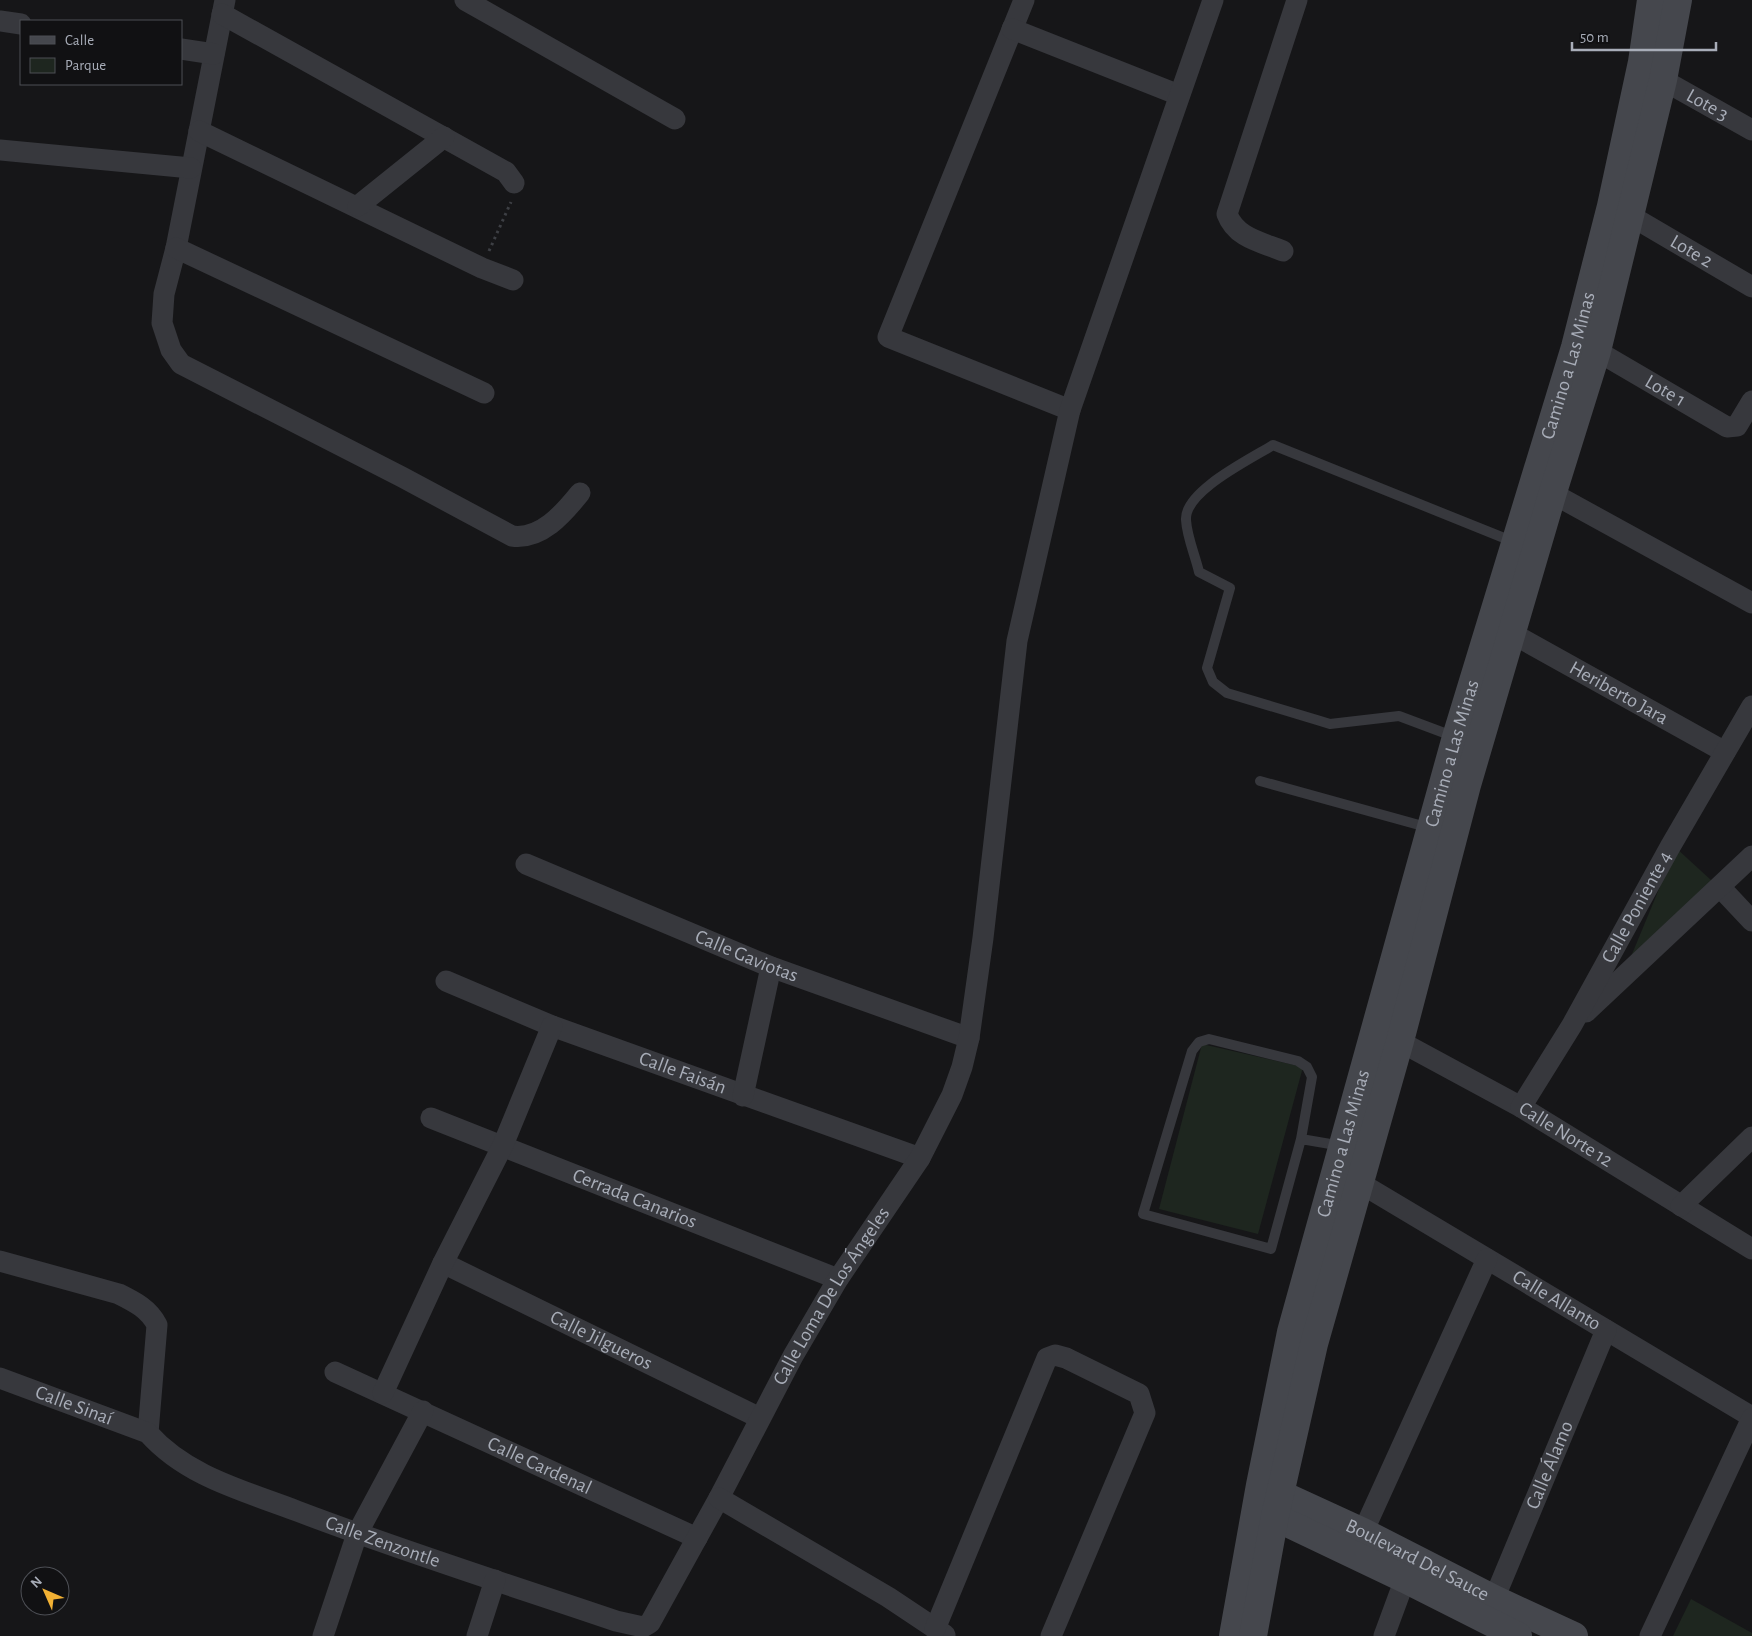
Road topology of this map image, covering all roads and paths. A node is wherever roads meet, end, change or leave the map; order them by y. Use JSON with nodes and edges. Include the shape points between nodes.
{"nodes":[{"id":1,"x":465,"y":0,"type":"edge"},
{"id":2,"x":1024,"y":0,"type":"edge"},
{"id":3,"x":1212,"y":0,"type":"edge"},
{"id":4,"x":1298,"y":0,"type":"edge"},
{"id":5,"x":1651,"y":0,"type":"edge"},
{"id":6,"x":1678,"y":0,"type":"edge"},
{"id":7,"x":223,"y":7,"type":"edge"},
{"id":8,"x":0,"y":20,"type":"edge"},
{"id":9,"x":20,"y":24,"type":"edge"},
{"id":10,"x":1012,"y":29,"type":"junction"},
{"id":11,"x":182,"y":49,"type":"edge"},
{"id":12,"x":214,"y":54,"type":"junction"},
{"id":13,"x":1663,"y":80,"type":"junction"},
{"id":14,"x":1180,"y":95,"type":"junction"},
{"id":15,"x":675,"y":119,"type":"dead end"},
{"id":16,"x":198,"y":130,"type":"junction"},
{"id":17,"x":1752,"y":130,"type":"edge"},
{"id":18,"x":444,"y":137,"type":"junction"},
{"id":19,"x":0,"y":150,"type":"edge"},
{"id":20,"x":191,"y":168,"type":"junction"},
{"id":21,"x":514,"y":183,"type":"joint"},
{"id":22,"x":358,"y":206,"type":"junction"},
{"id":23,"x":1631,"y":216,"type":"junction"},
{"id":24,"x":176,"y":248,"type":"junction"},
{"id":25,"x":1283,"y":251,"type":"dead end"},
{"id":26,"x":482,"y":268,"type":"junction"},
{"id":27,"x":513,"y":280,"type":"dead end"},
{"id":28,"x":1752,"y":287,"type":"edge"},
{"id":29,"x":1597,"y":351,"type":"junction"},
{"id":30,"x":484,"y":393,"type":"dead end"},
{"id":31,"x":1752,"y":401,"type":"edge"},
{"id":32,"x":1070,"y":410,"type":"junction"},
{"id":33,"x":1543,"y":488,"type":"junction"},
{"id":34,"x":580,"y":493,"type":"dead end"},
{"id":35,"x":1516,"y":543,"type":"junction"},
{"id":36,"x":1752,"y":603,"type":"edge"},
{"id":37,"x":1513,"y":634,"type":"junction"},
{"id":38,"x":1752,"y":706,"type":"edge"},
{"id":39,"x":1456,"y":737,"type":"junction"},
{"id":40,"x":1725,"y":752,"type":"junction"},
{"id":41,"x":1260,"y":781,"type":"dead end"},
{"id":42,"x":1431,"y":828,"type":"junction"},
{"id":43,"x":1752,"y":856,"type":"edge"},
{"id":44,"x":526,"y":864,"type":"dead end"},
{"id":45,"x":1720,"y":887,"type":"junction"},
{"id":46,"x":1752,"y":921,"type":"edge"},
{"id":47,"x":771,"y":967,"type":"junction"},
{"id":48,"x":446,"y":981,"type":"dead end"},
{"id":49,"x":1572,"y":1025,"type":"junction"},
{"id":50,"x":552,"y":1026,"type":"junction"},
{"id":51,"x":1375,"y":1029,"type":"junction"},
{"id":52,"x":969,"y":1038,"type":"junction"},
{"id":53,"x":1400,"y":1041,"type":"junction"},
{"id":54,"x":743,"y":1096,"type":"junction"},
{"id":55,"x":1521,"y":1107,"type":"junction"},
{"id":56,"x":431,"y":1118,"type":"dead end"},
{"id":57,"x":1752,"y":1137,"type":"edge"},
{"id":58,"x":1301,"y":1140,"type":"junction"},
{"id":59,"x":503,"y":1145,"type":"junction"},
{"id":60,"x":1343,"y":1146,"type":"junction"},
{"id":61,"x":920,"y":1158,"type":"junction"},
{"id":62,"x":1360,"y":1183,"type":"junction"},
{"id":63,"x":1681,"y":1206,"type":"junction"},
{"id":64,"x":1752,"y":1249,"type":"edge"},
{"id":65,"x":1487,"y":1259,"type":"junction"},
{"id":66,"x":0,"y":1261,"type":"edge"},
{"id":67,"x":443,"y":1263,"type":"junction"},
{"id":68,"x":838,"y":1280,"type":"junction"},
{"id":69,"x":1606,"y":1330,"type":"junction"},
{"id":70,"x":334,"y":1372,"type":"dead end"},
{"id":71,"x":0,"y":1378,"type":"edge"},
{"id":72,"x":383,"y":1393,"type":"junction"},
{"id":73,"x":423,"y":1411,"type":"junction"},
{"id":74,"x":1752,"y":1417,"type":"edge"},
{"id":75,"x":760,"y":1418,"type":"junction"},
{"id":76,"x":148,"y":1434,"type":"junction"},
{"id":77,"x":719,"y":1498,"type":"junction"},
{"id":78,"x":1268,"y":1501,"type":"junction"},
{"id":79,"x":1363,"y":1532,"type":"junction"},
{"id":80,"x":357,"y":1534,"type":"junction"},
{"id":81,"x":698,"y":1538,"type":"junction"},
{"id":82,"x":1405,"y":1579,"type":"junction"},
{"id":83,"x":495,"y":1580,"type":"junction"},
{"id":84,"x":1494,"y":1599,"type":"junction"},
{"id":85,"x":628,"y":1630,"type":"edge"},
{"id":86,"x":941,"y":1632,"type":"edge"},
{"id":87,"x":323,"y":1636,"type":"edge"},
{"id":88,"x":476,"y":1636,"type":"edge"},
{"id":89,"x":1051,"y":1636,"type":"edge"},
{"id":90,"x":1233,"y":1636,"type":"edge"},
{"id":91,"x":1253,"y":1636,"type":"edge"},
{"id":92,"x":1384,"y":1636,"type":"edge"},
{"id":93,"x":1518,"y":1636,"type":"edge"},
{"id":94,"x":1574,"y":1636,"type":"edge"},
{"id":95,"x":1650,"y":1636,"type":"edge"}],
"edges":[{"from":1,"to":15,"type":"street"},
{"from":2,"to":10,"type":"street"},
{"from":3,"to":14,"type":"street","name":"Calle Loma De Los Ángeles"},
{"from":4,"to":25,"type":"street","via":[[1227,214],[1240,234]]},
{"from":5,"to":33,"type":"street","name":"Camino a Las Minas","via":[[1642,62],[1611,206],[1574,348]]},
{"from":6,"to":13,"type":"street","name":"Camino a Las Minas"},
{"from":7,"to":12,"type":"street"},
{"from":7,"to":18,"type":"street"},
{"from":8,"to":9,"type":"street"},
{"from":10,"to":14,"type":"street"},
{"from":10,"to":32,"type":"street","via":[[888,337]]},
{"from":11,"to":12,"type":"street"},
{"from":12,"to":16,"type":"street"},
{"from":13,"to":17,"type":"street","name":"Lote 3"},
{"from":13,"to":23,"type":"street","name":"Camino a Las Minas"},
{"from":14,"to":32,"type":"street","name":"Calle Loma De Los Ángeles"},
{"from":16,"to":20,"type":"street"},
{"from":16,"to":22,"type":"street"},
{"from":18,"to":21,"type":"street","via":[[506,172]]},
{"from":18,"to":22,"type":"street"},
{"from":19,"to":20,"type":"street"},
{"from":20,"to":24,"type":"street"},
{"from":21,"to":26,"type":"path","via":[[514,197]]},
{"from":22,"to":26,"type":"street"},
{"from":23,"to":28,"type":"street","name":"Lote 2"},
{"from":23,"to":29,"type":"street","name":"Camino a Las Minas"},
{"from":24,"to":30,"type":"street"},
{"from":24,"to":34,"type":"street","via":[[164,294],[162,323],[171,350],[180,364],[512,536],[531,536],[546,527],[562,515]]},
{"from":26,"to":27,"type":"street"},
{"from":29,"to":31,"type":"street","name":"Lote 1","via":[[1733,428]]},
{"from":29,"to":33,"type":"street","name":"Camino a Las Minas"},
{"from":32,"to":52,"type":"street","name":"Calle Loma De Los Ángeles","via":[[1017,641]]},
{"from":33,"to":35,"type":"street","name":"Camino a Las Minas"},
{"from":33,"to":36,"type":"street"},
{"from":33,"to":37,"type":"street","name":"Camino a Las Minas"},
{"from":35,"to":39,"type":"street","name":"Camino a Las Minas"},
{"from":35,"to":39,"type":"lane","via":[[1273,444],[1201,490],[1190,503],[1186,518],[1199,572],[1230,588],[1207,668],[1213,682],[1227,693],[1330,724],[1398,716]]},
{"from":37,"to":40,"type":"street","name":"Heriberto Jara"},
{"from":37,"to":53,"type":"street","name":"Camino a Las Minas","via":[[1467,785]]},
{"from":38,"to":40,"type":"street","name":"Calle Poniente 4"},
{"from":39,"to":42,"type":"street","name":"Camino a Las Minas"},
{"from":40,"to":49,"type":"street","name":"Calle Poniente 4"},
{"from":41,"to":42,"type":"lane"},
{"from":42,"to":51,"type":"street","name":"Camino a Las Minas"},
{"from":43,"to":45,"type":"street"},
{"from":44,"to":47,"type":"street","name":"Calle Gaviotas"},
{"from":45,"to":46,"type":"street"},
{"from":45,"to":49,"type":"street"},
{"from":47,"to":52,"type":"street","name":"Calle Gaviotas"},
{"from":47,"to":54,"type":"street"},
{"from":48,"to":50,"type":"street","name":"Calle Faisán"},
{"from":49,"to":55,"type":"street","name":"Calle Poniente 4"},
{"from":50,"to":54,"type":"street","name":"Calle Faisán"},
{"from":50,"to":59,"type":"street"},
{"from":51,"to":53,"type":"street","name":"Calle Norte 12"},
{"from":51,"to":60,"type":"street","name":"Camino a Las Minas"},
{"from":52,"to":61,"type":"street","name":"Calle Loma De Los Ángeles","via":[[952,1095]]},
{"from":53,"to":55,"type":"street","name":"Calle Norte 12"},
{"from":53,"to":62,"type":"street","name":"Camino a Las Minas"},
{"from":54,"to":61,"type":"street","name":"Calle Faisán"},
{"from":55,"to":63,"type":"street","name":"Calle Norte 12"},
{"from":56,"to":59,"type":"street","name":"Cerrada Canarios"},
{"from":57,"to":63,"type":"street"},
{"from":58,"to":58,"type":"lane","via":[[1271,1249],[1144,1214],[1192,1051],[1199,1042],[1209,1039],[1298,1061],[1307,1067],[1312,1077]]},
{"from":58,"to":60,"type":"lane"},
{"from":59,"to":67,"type":"street"},
{"from":59,"to":68,"type":"street","name":"Cerrada Canarios"},
{"from":60,"to":78,"type":"street","name":"Camino a Las Minas","via":[[1291,1332]]},
{"from":61,"to":68,"type":"street","name":"Calle Loma De Los Ángeles"},
{"from":62,"to":65,"type":"street","name":"Calle Allanto"},
{"from":62,"to":78,"type":"street","name":"Camino a Las Minas"},
{"from":63,"to":64,"type":"street","name":"Calle Norte 12"},
{"from":65,"to":69,"type":"street","name":"Calle Allanto"},
{"from":65,"to":79,"type":"street"},
{"from":66,"to":76,"type":"street","via":[[119,1294],[137,1303],[153,1317],[157,1325]]},
{"from":67,"to":72,"type":"street"},
{"from":67,"to":75,"type":"street","name":"Calle Jilgueros"},
{"from":68,"to":75,"type":"street","name":"Calle Loma De Los Ángeles"},
{"from":69,"to":74,"type":"street","name":"Calle Allanto"},
{"from":69,"to":84,"type":"street","name":"Calle Álamo"},
{"from":70,"to":72,"type":"street","name":"Calle Cardenal"},
{"from":71,"to":76,"type":"street","name":"Calle Sinaí"},
{"from":72,"to":73,"type":"street","name":"Calle Cardenal"},
{"from":73,"to":80,"type":"street"},
{"from":73,"to":81,"type":"street","name":"Calle Cardenal"},
{"from":74,"to":95,"type":"street"},
{"from":75,"to":77,"type":"street","name":"Calle Loma De Los Ángeles"},
{"from":76,"to":80,"type":"street","name":"Calle Zenzontle","via":[[164,1451],[200,1474]]},
{"from":77,"to":81,"type":"street","name":"Calle Loma De Los Ángeles"},
{"from":77,"to":86,"type":"street","via":[[888,1597]]},
{"from":78,"to":79,"type":"street","name":"Boulevard Del Sauce"},
{"from":78,"to":82,"type":"street","name":"Boulevard Del Sauce"},
{"from":78,"to":90,"type":"street"},
{"from":78,"to":91,"type":"street"},
{"from":79,"to":84,"type":"street","name":"Boulevard Del Sauce"},
{"from":80,"to":83,"type":"street","name":"Calle Zenzontle"},
{"from":80,"to":87,"type":"street"},
{"from":81,"to":85,"type":"street","name":"Calle Loma De Los Ángeles","via":[[650,1623]]},
{"from":82,"to":92,"type":"street"},
{"from":82,"to":93,"type":"street","name":"Boulevard Del Sauce"},
{"from":83,"to":85,"type":"street","name":"Calle Zenzontle"},
{"from":83,"to":88,"type":"street"},
{"from":84,"to":94,"type":"street","name":"Boulevard Del Sauce"},
{"from":86,"to":89,"type":"street","via":[[1047,1358],[1054,1355],[1139,1394],[1145,1413]]}]}
